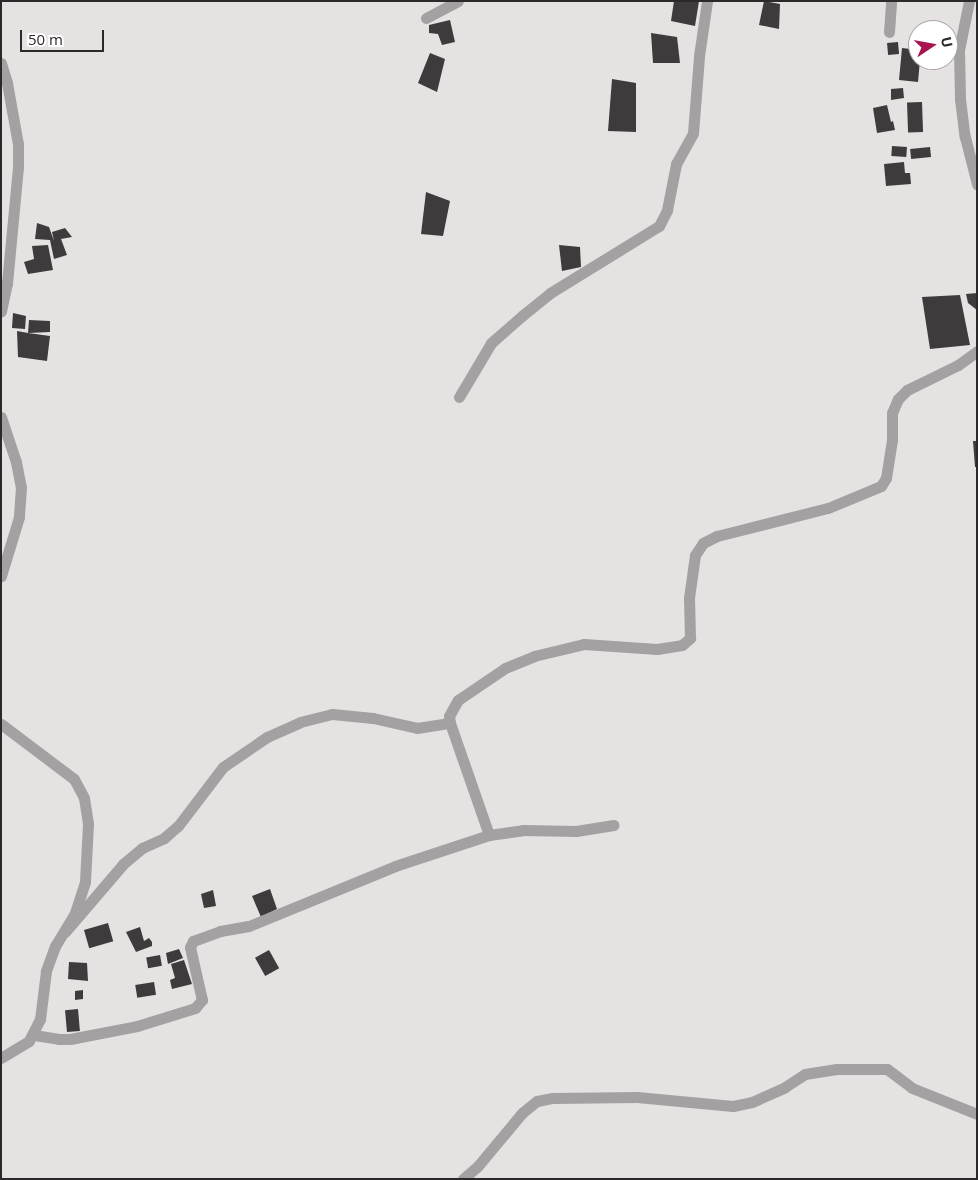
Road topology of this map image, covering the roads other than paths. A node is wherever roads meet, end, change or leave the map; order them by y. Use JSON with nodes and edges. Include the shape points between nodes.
{"nodes":[{"id":1,"x":458,"y":1,"type":"edge"},
{"id":2,"x":707,"y":1,"type":"edge"},
{"id":3,"x":891,"y":1,"type":"edge"},
{"id":4,"x":969,"y":1,"type":"edge"},
{"id":5,"x":426,"y":18,"type":"dead end"},
{"id":6,"x":889,"y":32,"type":"dead end"},
{"id":7,"x":1,"y":62,"type":"edge"},
{"id":8,"x":977,"y":184,"type":"edge"},
{"id":9,"x":1,"y":311,"type":"edge"},
{"id":10,"x":977,"y":351,"type":"edge"},
{"id":11,"x":459,"y":397,"type":"dead end"},
{"id":12,"x":1,"y":417,"type":"edge"},
{"id":13,"x":1,"y":576,"type":"edge"},
{"id":14,"x":450,"y":723,"type":"junction"},
{"id":15,"x":1,"y":724,"type":"edge"},
{"id":16,"x":614,"y":825,"type":"dead end"},
{"id":17,"x":489,"y":835,"type":"junction"},
{"id":18,"x":65,"y":932,"type":"junction"},
{"id":19,"x":34,"y":1034,"type":"junction"},
{"id":20,"x":1,"y":1058,"type":"edge"},
{"id":21,"x":977,"y":1114,"type":"edge"},
{"id":22,"x":463,"y":1179,"type":"edge"}],
"edges":[{"from":1,"to":5,"type":"street"},
{"from":2,"to":11,"type":"street","via":[[693,133],[676,164],[667,210],[659,226],[550,294],[523,315],[491,344]]},
{"from":3,"to":6,"type":"street"},
{"from":4,"to":8,"type":"street","via":[[960,50],[960,99],[965,137]]},
{"from":7,"to":9,"type":"street","via":[[8,83],[18,144],[18,167],[7,283]]},
{"from":10,"to":14,"type":"street","via":[[958,365],[907,390],[898,399],[892,413],[886,478],[881,486],[828,508],[717,536],[703,543],[695,555],[689,598],[690,638],[682,645],[657,649],[584,644],[519,660],[458,700],[449,716]]},
{"from":12,"to":13,"type":"street","via":[[16,462],[20,487],[19,516]]},
{"from":14,"to":17,"type":"street"},
{"from":14,"to":18,"type":"street","via":[[417,728],[373,718],[332,714],[300,722],[266,737],[223,767],[178,826],[123,864]]},
{"from":15,"to":18,"type":"street","via":[[74,779],[84,798],[88,824],[85,882],[76,913]]},
{"from":16,"to":17,"type":"street","via":[[576,831],[523,830]]},
{"from":17,"to":19,"type":"street","via":[[395,866],[249,926],[193,941],[190,947],[202,1000],[195,1008],[138,1026],[70,1039]]},
{"from":18,"to":19,"type":"street","via":[[55,946],[46,971],[40,1019]]},
{"from":19,"to":20,"type":"street","via":[[29,1041]]},
{"from":21,"to":22,"type":"street","via":[[912,1088],[887,1069],[837,1069],[805,1074],[752,1102],[733,1106],[637,1097],[553,1098],[538,1101],[522,1113]]}]}
